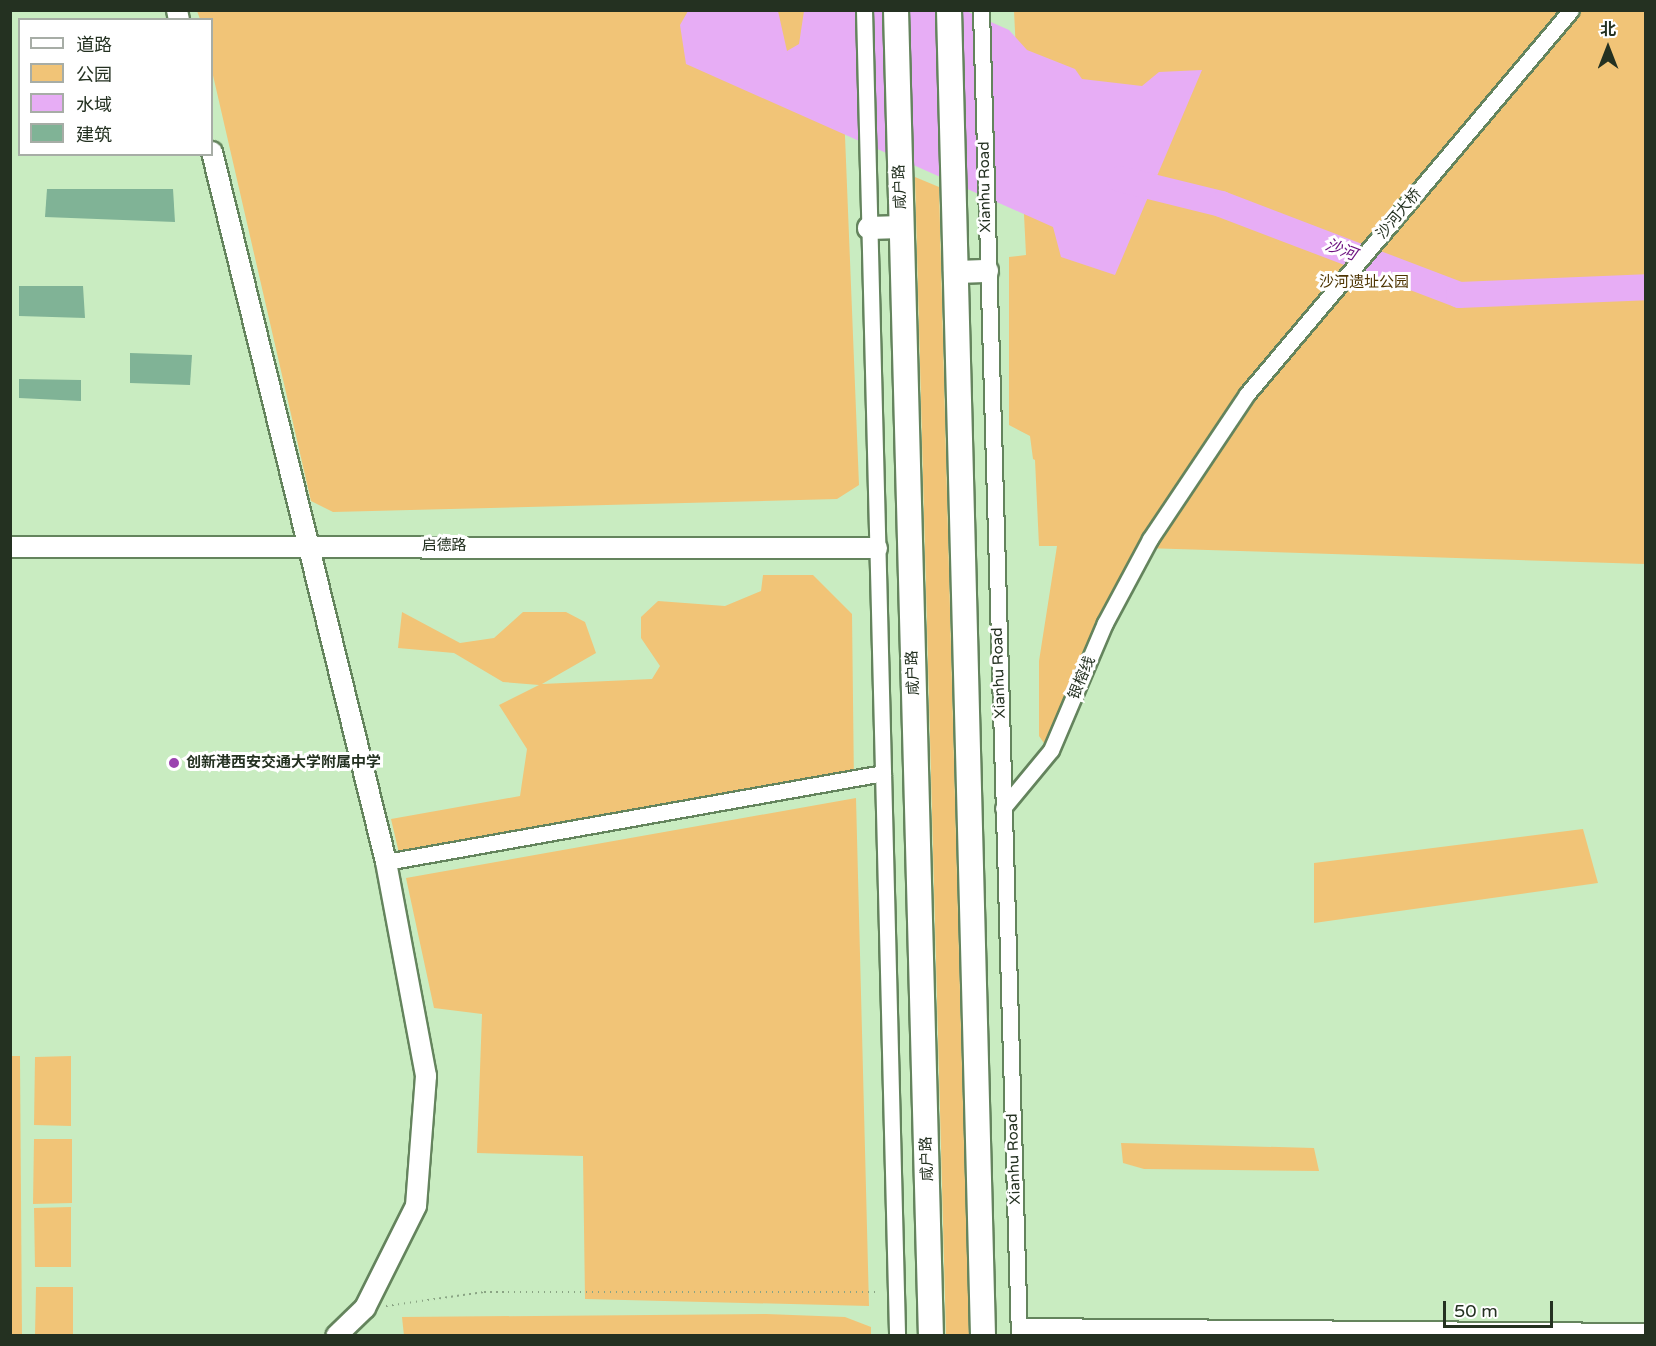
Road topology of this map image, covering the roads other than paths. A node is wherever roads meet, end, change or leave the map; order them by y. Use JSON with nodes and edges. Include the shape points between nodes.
{"nodes":[{"id":1,"x":864,"y":10,"type":"edge"},
{"id":2,"x":896,"y":10,"type":"edge"},
{"id":3,"x":949,"y":10,"type":"edge"},
{"id":4,"x":981,"y":10,"type":"edge"},
{"id":5,"x":1571,"y":10,"type":"edge"},
{"id":6,"x":213,"y":156,"type":"edge"},
{"id":7,"x":901,"y":227,"type":"junction"},
{"id":8,"x":869,"y":228,"type":"junction"},
{"id":9,"x":955,"y":272,"type":"junction"},
{"id":10,"x":987,"y":272,"type":"junction"},
{"id":11,"x":1149,"y":539,"type":"joint"},
{"id":12,"x":309,"y":546,"type":"junction"},
{"id":13,"x":10,"y":547,"type":"edge"},
{"id":14,"x":877,"y":548,"type":"junction"},
{"id":15,"x":883,"y":773,"type":"junction"},
{"id":16,"x":1003,"y":808,"type":"junction"},
{"id":17,"x":386,"y":862,"type":"junction"},
{"id":18,"x":1019,"y":1331,"type":"edge"},
{"id":19,"x":1646,"y":1331,"type":"edge"},
{"id":20,"x":336,"y":1335,"type":"edge"},
{"id":21,"x":897,"y":1335,"type":"edge"},
{"id":22,"x":931,"y":1335,"type":"edge"},
{"id":23,"x":983,"y":1335,"type":"edge"}],
"edges":[{"from":1,"to":8,"type":"street"},
{"from":2,"to":7,"type":"main road","name":"咸户路"},
{"from":3,"to":9,"type":"main road"},
{"from":4,"to":10,"type":"street","name":"Xianhu Road"},
{"from":5,"to":11,"type":"street","name":"沙河大桥","via":[[1247,394]]},
{"from":6,"to":12,"type":"street"},
{"from":7,"to":8,"type":"main road"},
{"from":7,"to":22,"type":"main road","name":"咸户路"},
{"from":8,"to":14,"type":"street"},
{"from":9,"to":10,"type":"main road"},
{"from":9,"to":23,"type":"main road"},
{"from":10,"to":16,"type":"street","name":"Xianhu Road"},
{"from":11,"to":16,"type":"street","name":"银榕线","via":[[1105,623],[1051,750]]},
{"from":12,"to":13,"type":"street","name":"启德路"},
{"from":12,"to":14,"type":"street","name":"启德路"},
{"from":12,"to":17,"type":"street"},
{"from":14,"to":15,"type":"street"},
{"from":15,"to":17,"type":"street"},
{"from":15,"to":21,"type":"street"},
{"from":16,"to":18,"type":"street","name":"Xianhu Road"},
{"from":17,"to":20,"type":"street","via":[[426,1076],[416,1206],[365,1308]]},
{"from":18,"to":19,"type":"street"}]}
